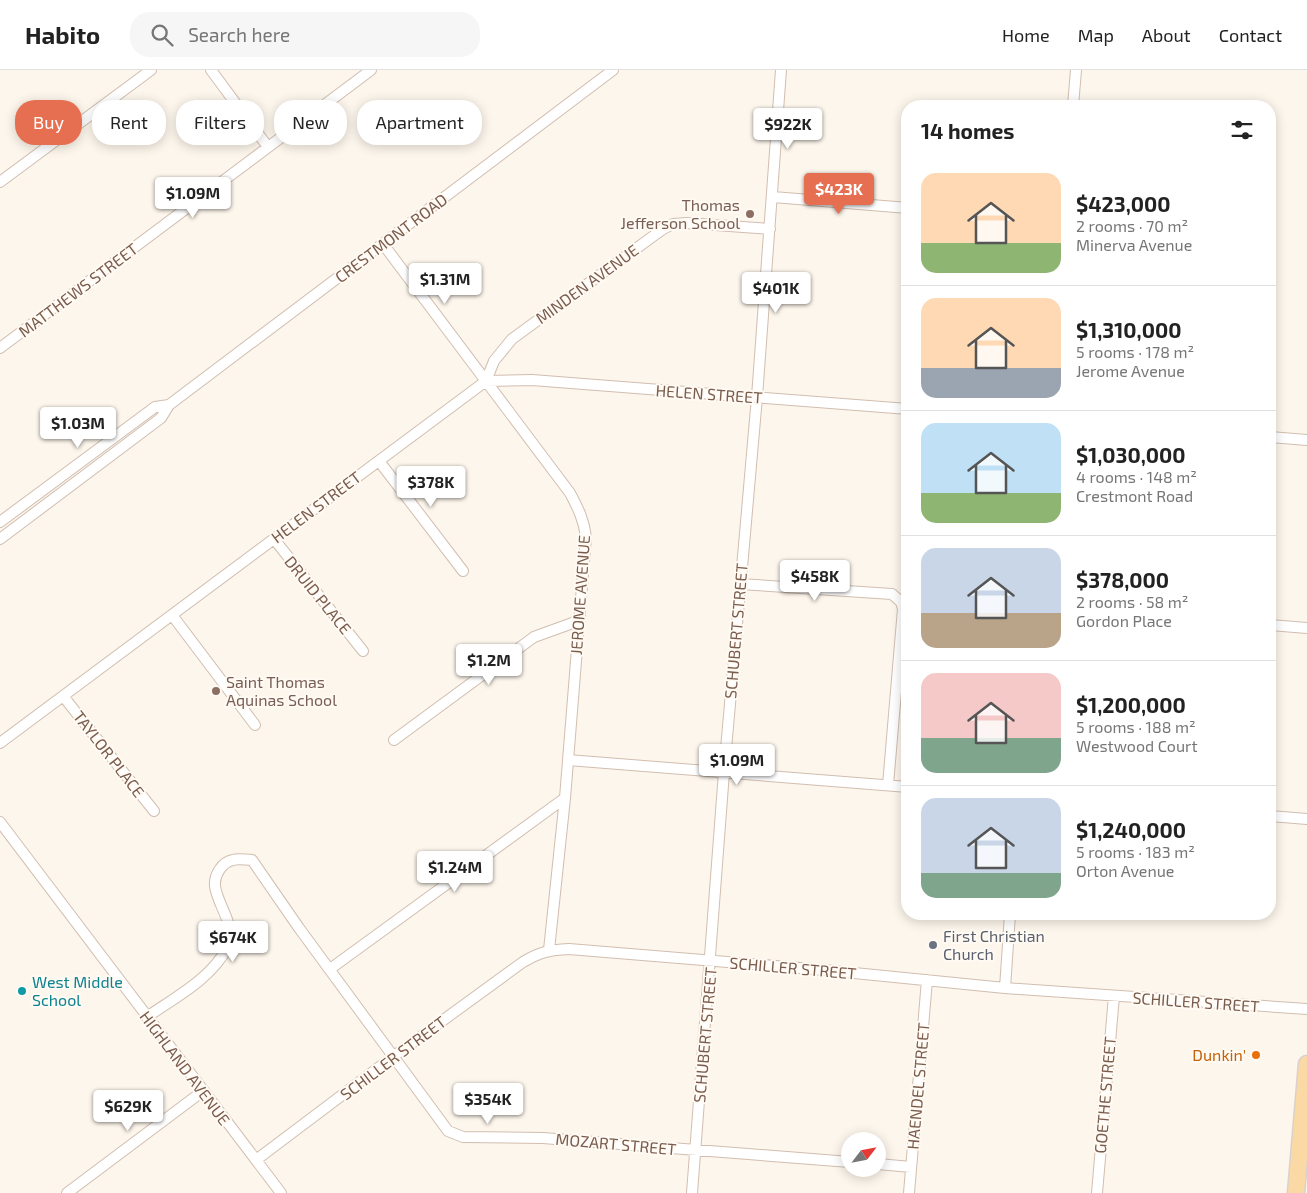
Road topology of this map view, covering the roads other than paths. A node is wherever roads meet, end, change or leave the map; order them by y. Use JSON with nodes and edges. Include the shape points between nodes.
{"nodes":[{"id":1,"x":151,"y":70,"type":"edge"},
{"id":2,"x":211,"y":70,"type":"edge"},
{"id":3,"x":371,"y":70,"type":"edge"},
{"id":4,"x":613,"y":70,"type":"edge"},
{"id":5,"x":781,"y":70,"type":"edge"},
{"id":6,"x":1076,"y":70,"type":"edge"},
{"id":7,"x":1074,"y":100,"type":"edge"},
{"id":8,"x":268,"y":147,"type":"junction"},
{"id":9,"x":0,"y":182,"type":"edge"},
{"id":10,"x":773,"y":197,"type":"junction"},
{"id":11,"x":901,"y":207,"type":"edge"},
{"id":12,"x":770,"y":229,"type":"junction"},
{"id":13,"x":383,"y":244,"type":"junction"},
{"id":14,"x":0,"y":348,"type":"edge"},
{"id":15,"x":486,"y":381,"type":"junction"},
{"id":16,"x":757,"y":397,"type":"junction"},
{"id":17,"x":169,"y":405,"type":"junction"},
{"id":18,"x":901,"y":408,"type":"edge"},
{"id":19,"x":1276,"y":437,"type":"edge"},
{"id":20,"x":1307,"y":440,"type":"edge"},
{"id":21,"x":379,"y":461,"type":"junction"},
{"id":22,"x":0,"y":522,"type":"edge"},
{"id":23,"x":0,"y":539,"type":"edge"},
{"id":24,"x":274,"y":539,"type":"junction"},
{"id":25,"x":463,"y":570,"type":"dead end"},
{"id":26,"x":740,"y":584,"type":"junction"},
{"id":27,"x":901,"y":604,"type":"edge"},
{"id":28,"x":172,"y":615,"type":"junction"},
{"id":29,"x":578,"y":621,"type":"junction"},
{"id":30,"x":1276,"y":625,"type":"edge"},
{"id":31,"x":1307,"y":628,"type":"edge"},
{"id":32,"x":901,"y":632,"type":"edge"},
{"id":33,"x":363,"y":651,"type":"dead end"},
{"id":34,"x":64,"y":696,"type":"junction"},
{"id":35,"x":255,"y":725,"type":"dead end"},
{"id":36,"x":394,"y":740,"type":"dead end"},
{"id":37,"x":0,"y":743,"type":"edge"},
{"id":38,"x":568,"y":760,"type":"junction"},
{"id":39,"x":724,"y":772,"type":"junction"},
{"id":40,"x":888,"y":785,"type":"junction"},
{"id":41,"x":901,"y":786,"type":"edge"},
{"id":42,"x":565,"y":798,"type":"junction"},
{"id":43,"x":154,"y":811,"type":"dead end"},
{"id":44,"x":1276,"y":816,"type":"edge"},
{"id":45,"x":1307,"y":819,"type":"edge"},
{"id":46,"x":0,"y":822,"type":"edge"},
{"id":47,"x":1010,"y":920,"type":"edge"},
{"id":48,"x":549,"y":950,"type":"junction"},
{"id":49,"x":710,"y":961,"type":"junction"},
{"id":50,"x":330,"y":969,"type":"junction"},
{"id":51,"x":927,"y":980,"type":"junction"},
{"id":52,"x":1005,"y":988,"type":"junction"},
{"id":53,"x":1114,"y":996,"type":"junction"},
{"id":54,"x":1307,"y":1009,"type":"edge"},
{"id":55,"x":147,"y":1017,"type":"junction"},
{"id":56,"x":394,"y":1056,"type":"junction"},
{"id":57,"x":1307,"y":1064,"type":"edge"},
{"id":58,"x":203,"y":1091,"type":"junction"},
{"id":59,"x":696,"y":1150,"type":"junction"},
{"id":60,"x":256,"y":1160,"type":"junction"},
{"id":61,"x":841,"y":1161,"type":"edge"},
{"id":62,"x":886,"y":1165,"type":"edge"},
{"id":63,"x":912,"y":1167,"type":"junction"},
{"id":64,"x":67,"y":1193,"type":"edge"},
{"id":65,"x":281,"y":1193,"type":"edge"},
{"id":66,"x":692,"y":1193,"type":"edge"},
{"id":67,"x":909,"y":1193,"type":"edge"},
{"id":68,"x":1097,"y":1193,"type":"edge"},
{"id":69,"x":1296,"y":1193,"type":"edge"}],
"edges":[{"from":1,"to":9,"type":"street"},
{"from":2,"to":8,"type":"street"},
{"from":3,"to":8,"type":"street","name":"MATTHEWS STREET"},
{"from":4,"to":13,"type":"street","name":"CRESTMONT ROAD"},
{"from":5,"to":10,"type":"street","name":"SCHUBERT STREET"},
{"from":6,"to":7,"type":"street"},
{"from":8,"to":14,"type":"street","name":"MATTHEWS STREET"},
{"from":10,"to":11,"type":"street"},
{"from":10,"to":12,"type":"street","name":"SCHUBERT STREET"},
{"from":12,"to":15,"type":"street","name":"MINDEN AVENUE","via":[[687,223],[663,229],[512,339],[494,361]]},
{"from":12,"to":16,"type":"street","name":"SCHUBERT STREET"},
{"from":13,"to":15,"type":"street","name":"JEROME AVENUE"},
{"from":13,"to":17,"type":"street","name":"CRESTMONT ROAD"},
{"from":15,"to":16,"type":"street","name":"HELEN STREET","via":[[532,380]]},
{"from":15,"to":21,"type":"street","name":"HELEN STREET"},
{"from":15,"to":29,"type":"street","name":"JEROME AVENUE","via":[[570,493],[580,512],[586,537]]},
{"from":16,"to":18,"type":"street","name":"HELEN STREET"},
{"from":16,"to":26,"type":"street","name":"SCHUBERT STREET"},
{"from":17,"to":22,"type":"street","name":"CRESTMONT ROAD","via":[[155,407]]},
{"from":17,"to":23,"type":"street","name":"CRESTMONT ROAD","via":[[161,418]]},
{"from":19,"to":20,"type":"street"},
{"from":21,"to":24,"type":"street","name":"HELEN STREET"},
{"from":21,"to":25,"type":"street"},
{"from":24,"to":28,"type":"street","name":"HELEN STREET"},
{"from":24,"to":33,"type":"street","name":"DRUID PLACE"},
{"from":26,"to":27,"type":"street","via":[[892,594]]},
{"from":26,"to":39,"type":"street","name":"SCHUBERT STREET"},
{"from":28,"to":34,"type":"street","name":"HELEN STREET"},
{"from":28,"to":35,"type":"street"},
{"from":29,"to":36,"type":"street","via":[[534,637]]},
{"from":29,"to":38,"type":"street","name":"JEROME AVENUE"},
{"from":30,"to":31,"type":"street"},
{"from":32,"to":40,"type":"street"},
{"from":34,"to":37,"type":"street","name":"HELEN STREET"},
{"from":34,"to":43,"type":"street","name":"TAYLOR PLACE"},
{"from":38,"to":39,"type":"street"},
{"from":38,"to":42,"type":"street","name":"JEROME AVENUE"},
{"from":39,"to":40,"type":"street"},
{"from":39,"to":49,"type":"street","name":"SCHUBERT STREET"},
{"from":40,"to":41,"type":"street"},
{"from":42,"to":48,"type":"street","name":"JEROME AVENUE"},
{"from":42,"to":50,"type":"street"},
{"from":44,"to":45,"type":"street"},
{"from":46,"to":55,"type":"street","name":"HIGHLAND AVENUE"},
{"from":47,"to":52,"type":"street"},
{"from":48,"to":49,"type":"street","name":"SCHILLER STREET"},
{"from":48,"to":56,"type":"street","name":"SCHILLER STREET","via":[[523,962]]},
{"from":49,"to":51,"type":"street","name":"SCHILLER STREET"},
{"from":49,"to":59,"type":"street","name":"SCHUBERT STREET"},
{"from":50,"to":55,"type":"street","name":"MOZART STREET","via":[[252,860],[232,860],[221,866],[215,886],[230,934],[228,946],[209,973]]},
{"from":50,"to":56,"type":"street","name":"MOZART STREET"},
{"from":51,"to":52,"type":"street","name":"SCHILLER STREET"},
{"from":51,"to":63,"type":"street","name":"HAENDEL STREET"},
{"from":52,"to":53,"type":"street","name":"SCHILLER STREET"},
{"from":53,"to":54,"type":"street","name":"SCHILLER STREET"},
{"from":53,"to":68,"type":"street","name":"GOETHE STREET"},
{"from":55,"to":58,"type":"street","name":"HIGHLAND AVENUE"},
{"from":56,"to":59,"type":"street","name":"MOZART STREET","via":[[452,1134]]},
{"from":56,"to":60,"type":"street","name":"SCHILLER STREET"},
{"from":57,"to":69,"type":"main road"},
{"from":58,"to":60,"type":"street","name":"HIGHLAND AVENUE"},
{"from":58,"to":64,"type":"street"},
{"from":59,"to":61,"type":"street","name":"MOZART STREET"},
{"from":59,"to":66,"type":"street","name":"SCHUBERT STREET"},
{"from":60,"to":65,"type":"street","name":"HIGHLAND AVENUE"},
{"from":62,"to":63,"type":"street"},
{"from":63,"to":67,"type":"street","name":"HAENDEL STREET"}]}
